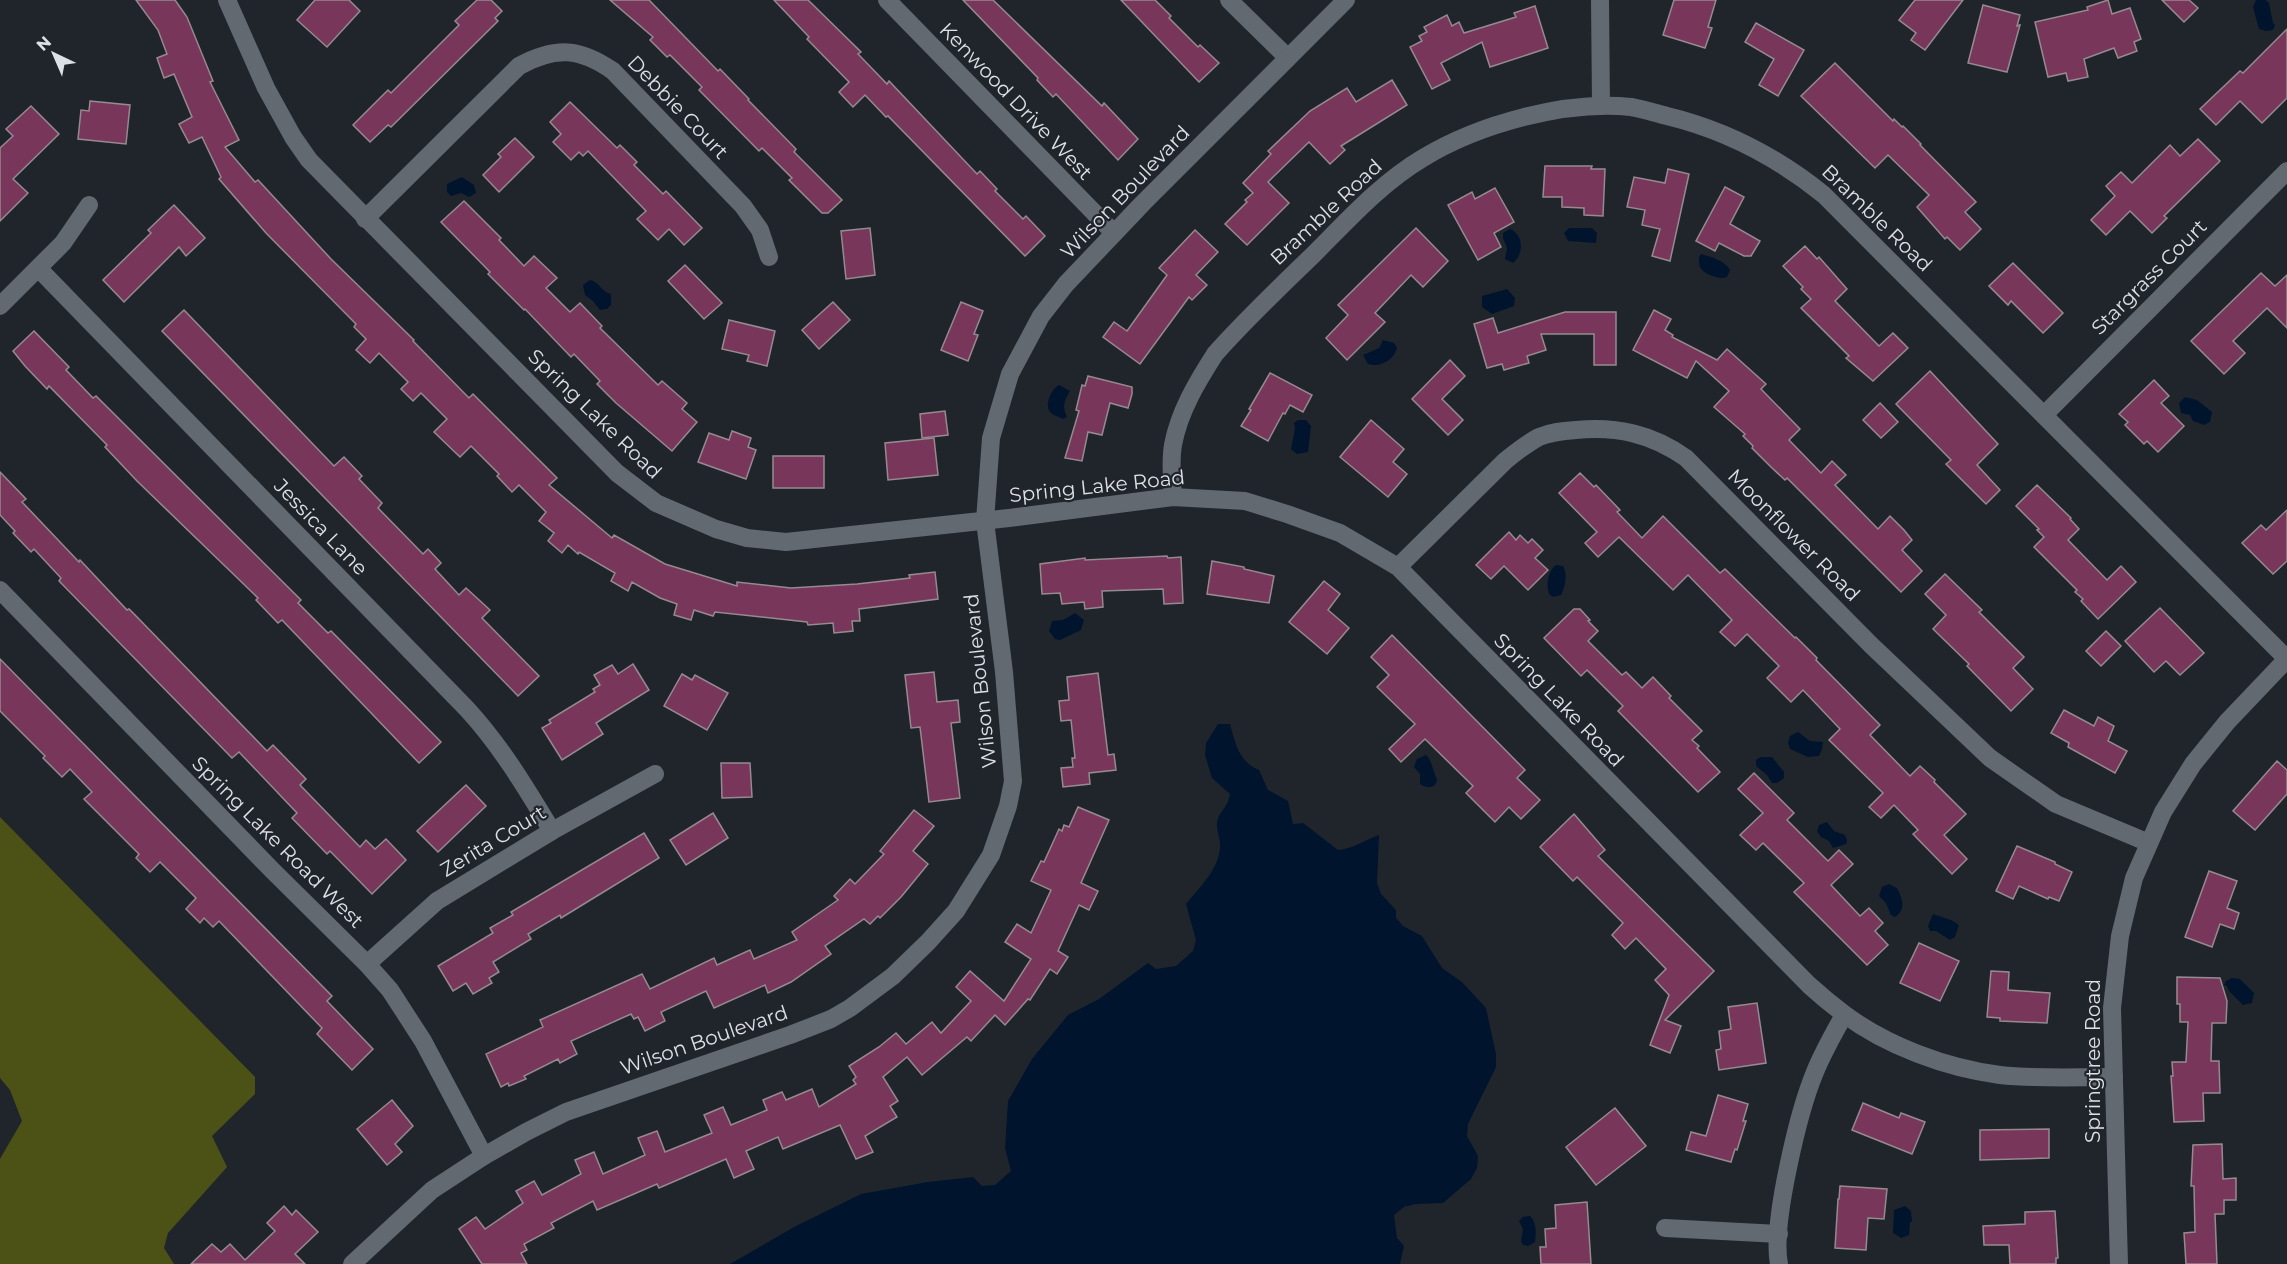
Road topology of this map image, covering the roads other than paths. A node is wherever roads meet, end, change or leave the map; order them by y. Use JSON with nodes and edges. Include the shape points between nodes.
{"nodes":[{"id":1,"x":227,"y":0,"type":"edge"},
{"id":2,"x":887,"y":0,"type":"edge"},
{"id":3,"x":1229,"y":0,"type":"edge"},
{"id":4,"x":1346,"y":0,"type":"edge"},
{"id":5,"x":1600,"y":0,"type":"edge"},
{"id":6,"x":1288,"y":58,"type":"junction"},
{"id":7,"x":1601,"y":106,"type":"junction"},
{"id":8,"x":2287,"y":171,"type":"edge"},
{"id":9,"x":89,"y":205,"type":"dead end"},
{"id":10,"x":365,"y":219,"type":"junction"},
{"id":11,"x":1114,"y":233,"type":"junction"},
{"id":12,"x":769,"y":257,"type":"dead end"},
{"id":13,"x":39,"y":269,"type":"junction"},
{"id":14,"x":0,"y":306,"type":"edge"},
{"id":15,"x":2044,"y":415,"type":"junction"},
{"id":16,"x":1173,"y":497,"type":"junction"},
{"id":17,"x":985,"y":520,"type":"junction"},
{"id":18,"x":1398,"y":567,"type":"junction"},
{"id":19,"x":0,"y":590,"type":"edge"},
{"id":20,"x":2287,"y":659,"type":"edge"},
{"id":21,"x":655,"y":774,"type":"dead end"},
{"id":22,"x":552,"y":831,"type":"junction"},
{"id":23,"x":2149,"y":843,"type":"junction"},
{"id":24,"x":367,"y":964,"type":"junction"},
{"id":25,"x":1844,"y":1015,"type":"junction"},
{"id":26,"x":2114,"y":1077,"type":"junction"},
{"id":27,"x":484,"y":1156,"type":"junction"},
{"id":28,"x":1665,"y":1228,"type":"dead end"},
{"id":29,"x":1779,"y":1234,"type":"junction"},
{"id":30,"x":352,"y":1264,"type":"edge"},
{"id":31,"x":1779,"y":1264,"type":"edge"},
{"id":32,"x":2119,"y":1264,"type":"edge"}],
"edges":[{"from":1,"to":10,"type":"street","name":"Spring Lake Road","via":[[266,88],[293,137],[309,160]]},
{"from":2,"to":11,"type":"street","name":"Kenwood Drive West"},
{"from":3,"to":6,"type":"street"},
{"from":4,"to":6,"type":"street","name":"Wilson Boulevard"},
{"from":5,"to":7,"type":"street"},
{"from":6,"to":11,"type":"street","name":"Wilson Boulevard"},
{"from":7,"to":15,"type":"street","name":"Bramble Road","via":[[1633,107],[1692,122],[1739,140],[1794,171],[1842,212]]},
{"from":7,"to":16,"type":"street","name":"Bramble Road","via":[[1511,120],[1460,139],[1422,158],[1369,198],[1215,354],[1187,402],[1173,445]]},
{"from":8,"to":15,"type":"street","name":"Stargrass Court"},
{"from":9,"to":13,"type":"street"},
{"from":10,"to":12,"type":"street","name":"Debbie Court","via":[[519,66],[536,57],[572,52],[594,58],[614,71],[743,206],[760,230]]},
{"from":10,"to":17,"type":"street","name":"Spring Lake Road","via":[[617,473],[656,503],[716,530],[786,542]]},
{"from":11,"to":17,"type":"street","name":"Wilson Boulevard","via":[[1041,316],[1010,374],[991,438]]},
{"from":13,"to":14,"type":"street"},
{"from":13,"to":22,"type":"street","name":"Jessica Lane","via":[[468,709],[510,762]]},
{"from":15,"to":20,"type":"street","name":"Bramble Road"},
{"from":16,"to":17,"type":"street","name":"Spring Lake Road"},
{"from":16,"to":18,"type":"street","name":"Spring Lake Road","via":[[1245,501],[1287,514],[1340,533]]},
{"from":17,"to":27,"type":"street","name":"Wilson Boulevard","via":[[1013,781],[991,855],[956,911],[893,976],[831,1018],[566,1112]]},
{"from":18,"to":23,"type":"street","name":"Moonflower Road","via":[[1505,461],[1541,436],[1596,428],[1653,439],[1686,458],[1871,645],[1990,758],[2056,804]]},
{"from":18,"to":25,"type":"street","name":"Spring Lake Road","via":[[1784,960]]},
{"from":19,"to":24,"type":"street","name":"Spring Lake Road West"},
{"from":20,"to":23,"type":"street","name":"Springtree Road","via":[[2193,764]]},
{"from":21,"to":22,"type":"street","name":"Zerita Court"},
{"from":22,"to":24,"type":"street","name":"Zerita Court","via":[[437,901]]},
{"from":23,"to":26,"type":"street","name":"Springtree Road","via":[[2134,878],[2117,954],[2112,1008]]},
{"from":24,"to":27,"type":"street","name":"Spring Lake Road West","via":[[390,990],[423,1041]]},
{"from":25,"to":26,"type":"street","name":"Spring Lake Road","via":[[1915,1053],[1951,1065],[2018,1076]]},
{"from":25,"to":29,"type":"street","via":[[1825,1048],[1801,1116],[1782,1200]]},
{"from":26,"to":32,"type":"street","name":"Springtree Road"},
{"from":27,"to":30,"type":"street","name":"Wilson Boulevard","via":[[432,1190]]},
{"from":28,"to":29,"type":"street"},
{"from":29,"to":31,"type":"street"}]}
